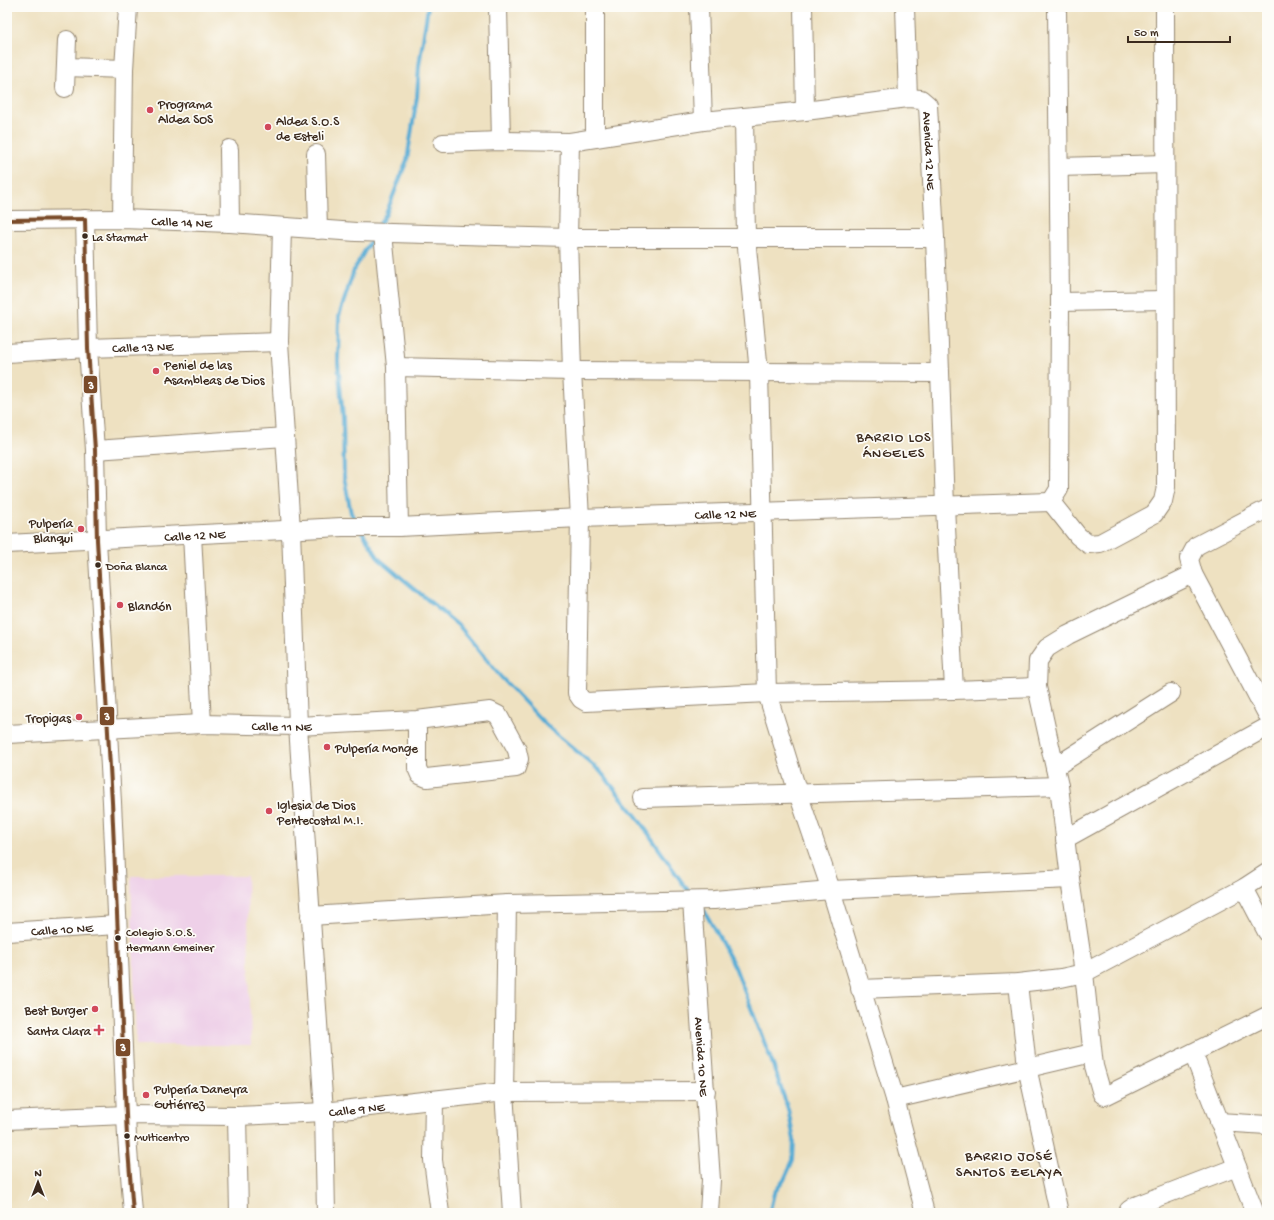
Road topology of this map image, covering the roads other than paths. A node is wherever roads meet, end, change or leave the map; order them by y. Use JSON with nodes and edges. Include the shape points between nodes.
{"nodes":[{"id":1,"x":128,"y":7,"type":"edge"},
{"id":2,"x":498,"y":7,"type":"edge"},
{"id":3,"x":595,"y":7,"type":"edge"},
{"id":4,"x":698,"y":7,"type":"edge"},
{"id":5,"x":803,"y":7,"type":"edge"},
{"id":6,"x":905,"y":7,"type":"edge"},
{"id":7,"x":1057,"y":7,"type":"edge"},
{"id":8,"x":1165,"y":7,"type":"edge"},
{"id":9,"x":67,"y":40,"type":"dead end"},
{"id":10,"x":66,"y":67,"type":"junction"},
{"id":11,"x":124,"y":69,"type":"junction"},
{"id":12,"x":65,"y":88,"type":"dead end"},
{"id":13,"x":908,"y":98,"type":"junction"},
{"id":14,"x":805,"y":112,"type":"junction"},
{"id":15,"x":744,"y":117,"type":"junction"},
{"id":16,"x":703,"y":120,"type":"junction"},
{"id":17,"x":595,"y":138,"type":"junction"},
{"id":18,"x":501,"y":141,"type":"junction"},
{"id":19,"x":570,"y":142,"type":"junction"},
{"id":20,"x":443,"y":143,"type":"dead end"},
{"id":21,"x":229,"y":149,"type":"dead end"},
{"id":22,"x":316,"y":154,"type":"dead end"},
{"id":23,"x":1165,"y":164,"type":"junction"},
{"id":24,"x":1059,"y":167,"type":"junction"},
{"id":25,"x":85,"y":219,"type":"junction"},
{"id":26,"x":122,"y":219,"type":"junction"},
{"id":27,"x":7,"y":220,"type":"edge"},
{"id":28,"x":230,"y":223,"type":"junction"},
{"id":29,"x":282,"y":227,"type":"junction"},
{"id":30,"x":318,"y":230,"type":"junction"},
{"id":31,"x":381,"y":233,"type":"junction"},
{"id":32,"x":746,"y":237,"type":"junction"},
{"id":33,"x":568,"y":238,"type":"junction"},
{"id":34,"x":934,"y":238,"type":"junction"},
{"id":35,"x":1164,"y":300,"type":"junction"},
{"id":36,"x":1060,"y":302,"type":"junction"},
{"id":37,"x":280,"y":342,"type":"junction"},
{"id":38,"x":88,"y":348,"type":"junction"},
{"id":39,"x":7,"y":353,"type":"edge"},
{"id":40,"x":396,"y":366,"type":"junction"},
{"id":41,"x":572,"y":371,"type":"junction"},
{"id":42,"x":759,"y":373,"type":"junction"},
{"id":43,"x":939,"y":373,"type":"junction"},
{"id":44,"x":286,"y":438,"type":"junction"},
{"id":45,"x":95,"y":450,"type":"junction"},
{"id":46,"x":1051,"y":502,"type":"junction"},
{"id":47,"x":945,"y":506,"type":"junction"},
{"id":48,"x":1267,"y":510,"type":"edge"},
{"id":49,"x":762,"y":513,"type":"junction"},
{"id":50,"x":580,"y":518,"type":"junction"},
{"id":51,"x":391,"y":527,"type":"junction"},
{"id":52,"x":291,"y":530,"type":"junction"},
{"id":53,"x":192,"y":535,"type":"junction"},
{"id":54,"x":97,"y":540,"type":"junction"},
{"id":55,"x":7,"y":544,"type":"edge"},
{"id":56,"x":1193,"y":574,"type":"junction"},
{"id":57,"x":1037,"y":687,"type":"junction"},
{"id":58,"x":954,"y":690,"type":"junction"},
{"id":59,"x":1171,"y":693,"type":"dead end"},
{"id":60,"x":767,"y":694,"type":"junction"},
{"id":61,"x":1267,"y":714,"type":"edge"},
{"id":62,"x":417,"y":720,"type":"junction"},
{"id":63,"x":202,"y":724,"type":"junction"},
{"id":64,"x":298,"y":726,"type":"junction"},
{"id":65,"x":1267,"y":727,"type":"edge"},
{"id":66,"x":108,"y":729,"type":"junction"},
{"id":67,"x":7,"y":734,"type":"edge"},
{"id":68,"x":1055,"y":767,"type":"junction"},
{"id":69,"x":1059,"y":786,"type":"junction"},
{"id":70,"x":798,"y":793,"type":"junction"},
{"id":71,"x":643,"y":798,"type":"dead end"},
{"id":72,"x":1065,"y":839,"type":"junction"},
{"id":73,"x":1267,"y":873,"type":"edge"},
{"id":74,"x":1070,"y":879,"type":"junction"},
{"id":75,"x":1244,"y":888,"type":"junction"},
{"id":76,"x":831,"y":890,"type":"junction"},
{"id":77,"x":684,"y":901,"type":"junction"},
{"id":78,"x":507,"y":904,"type":"junction"},
{"id":79,"x":310,"y":916,"type":"junction"},
{"id":80,"x":117,"y":925,"type":"junction"},
{"id":81,"x":7,"y":932,"type":"edge"},
{"id":82,"x":1267,"y":932,"type":"edge"},
{"id":83,"x":1084,"y":973,"type":"junction"},
{"id":84,"x":1018,"y":983,"type":"junction"},
{"id":85,"x":860,"y":989,"type":"junction"},
{"id":86,"x":1267,"y":1016,"type":"edge"},
{"id":87,"x":1092,"y":1053,"type":"junction"},
{"id":88,"x":1193,"y":1053,"type":"junction"},
{"id":89,"x":1027,"y":1067,"type":"junction"},
{"id":90,"x":706,"y":1091,"type":"junction"},
{"id":91,"x":504,"y":1092,"type":"junction"},
{"id":92,"x":434,"y":1100,"type":"junction"},
{"id":93,"x":895,"y":1100,"type":"junction"},
{"id":94,"x":324,"y":1112,"type":"junction"},
{"id":95,"x":126,"y":1115,"type":"junction"},
{"id":96,"x":237,"y":1116,"type":"junction"},
{"id":97,"x":7,"y":1120,"type":"edge"},
{"id":98,"x":1219,"y":1122,"type":"junction"},
{"id":99,"x":1267,"y":1125,"type":"edge"},
{"id":100,"x":1237,"y":1167,"type":"junction"},
{"id":101,"x":133,"y":1213,"type":"edge"},
{"id":102,"x":239,"y":1213,"type":"edge"},
{"id":103,"x":326,"y":1213,"type":"edge"},
{"id":104,"x":440,"y":1213,"type":"edge"},
{"id":105,"x":512,"y":1213,"type":"edge"},
{"id":106,"x":709,"y":1213,"type":"edge"},
{"id":107,"x":925,"y":1213,"type":"edge"},
{"id":108,"x":1059,"y":1213,"type":"edge"},
{"id":109,"x":1128,"y":1213,"type":"edge"},
{"id":110,"x":1255,"y":1213,"type":"edge"}],
"edges":[{"from":1,"to":11,"type":"street"},
{"from":2,"to":18,"type":"street"},
{"from":3,"to":17,"type":"street"},
{"from":4,"to":16,"type":"street"},
{"from":5,"to":14,"type":"street"},
{"from":6,"to":13,"type":"street","name":"Avenida 12 NE"},
{"from":7,"to":24,"type":"street"},
{"from":8,"to":23,"type":"street"},
{"from":9,"to":10,"type":"street"},
{"from":10,"to":11,"type":"street"},
{"from":10,"to":12,"type":"street"},
{"from":11,"to":26,"type":"street"},
{"from":13,"to":14,"type":"street"},
{"from":13,"to":34,"type":"street","name":"Avenida 12 NE","via":[[921,99],[928,105]]},
{"from":14,"to":15,"type":"street"},
{"from":15,"to":16,"type":"street"},
{"from":15,"to":32,"type":"street"},
{"from":16,"to":17,"type":"street"},
{"from":17,"to":19,"type":"street"},
{"from":18,"to":19,"type":"street"},
{"from":18,"to":20,"type":"street"},
{"from":19,"to":33,"type":"street"},
{"from":21,"to":28,"type":"street"},
{"from":22,"to":30,"type":"street"},
{"from":23,"to":24,"type":"street"},
{"from":23,"to":35,"type":"street"},
{"from":24,"to":36,"type":"street"},
{"from":25,"to":26,"type":"street","name":"Calle 14 NE"},
{"from":25,"to":27,"type":"street","name":"Calle 14 NE"},
{"from":25,"to":38,"type":"street"},
{"from":26,"to":28,"type":"street","name":"Calle 14 NE"},
{"from":28,"to":29,"type":"street","name":"Calle 14 NE"},
{"from":29,"to":30,"type":"street","name":"Calle 14 NE"},
{"from":29,"to":37,"type":"street"},
{"from":30,"to":31,"type":"street","name":"Calle 14 NE"},
{"from":31,"to":33,"type":"street","name":"Calle 14 NE"},
{"from":31,"to":40,"type":"street"},
{"from":32,"to":33,"type":"street","name":"Calle 14 NE"},
{"from":32,"to":34,"type":"street","name":"Calle 14 NE"},
{"from":32,"to":42,"type":"street"},
{"from":33,"to":41,"type":"street"},
{"from":34,"to":43,"type":"street","name":"Avenida 12 NE"},
{"from":35,"to":36,"type":"street"},
{"from":35,"to":46,"type":"street","via":[[1166,486],[1163,500],[1154,514],[1100,543],[1088,544],[1078,536]]},
{"from":36,"to":46,"type":"street","via":[[1059,489]]},
{"from":37,"to":38,"type":"street","name":"Calle 13 NE"},
{"from":37,"to":44,"type":"street"},
{"from":38,"to":39,"type":"street","name":"Calle 13 NE"},
{"from":38,"to":45,"type":"street"},
{"from":40,"to":41,"type":"street"},
{"from":40,"to":51,"type":"street"},
{"from":41,"to":42,"type":"street"},
{"from":41,"to":50,"type":"street"},
{"from":42,"to":43,"type":"street"},
{"from":42,"to":49,"type":"street"},
{"from":43,"to":47,"type":"street","name":"Avenida 12 NE"},
{"from":44,"to":45,"type":"street"},
{"from":44,"to":52,"type":"street"},
{"from":45,"to":54,"type":"street"},
{"from":46,"to":47,"type":"street","name":"Calle 12 NE"},
{"from":47,"to":49,"type":"street","name":"Calle 12 NE"},
{"from":47,"to":58,"type":"street","name":"Avenida 12 NE"},
{"from":48,"to":56,"type":"street","via":[[1196,546],[1189,559]]},
{"from":49,"to":50,"type":"street","name":"Calle 12 NE"},
{"from":49,"to":60,"type":"street"},
{"from":50,"to":51,"type":"street","name":"Calle 12 NE"},
{"from":50,"to":60,"type":"street","via":[[577,693],[581,699],[586,702]]},
{"from":51,"to":52,"type":"street","name":"Calle 12 NE"},
{"from":52,"to":53,"type":"street","name":"Calle 12 NE"},
{"from":52,"to":64,"type":"street"},
{"from":53,"to":54,"type":"street","name":"Calle 12 NE"},
{"from":53,"to":63,"type":"street"},
{"from":54,"to":55,"type":"street","name":"Calle 12 NE"},
{"from":54,"to":66,"type":"street"},
{"from":56,"to":57,"type":"street","via":[[1068,635],[1047,648],[1038,661]]},
{"from":56,"to":61,"type":"street"},
{"from":57,"to":58,"type":"street"},
{"from":57,"to":68,"type":"street"},
{"from":58,"to":60,"type":"street"},
{"from":59,"to":68,"type":"street"},
{"from":60,"to":70,"type":"street"},
{"from":62,"to":62,"type":"street","name":"Calle 11 NE","via":[[490,711],[498,715],[517,750],[519,759],[516,768],[426,778],[420,775],[417,768]]},
{"from":62,"to":64,"type":"street","name":"Calle 11 NE"},
{"from":63,"to":64,"type":"street","name":"Calle 11 NE"},
{"from":63,"to":66,"type":"street","name":"Calle 11 NE"},
{"from":64,"to":79,"type":"street"},
{"from":65,"to":72,"type":"street"},
{"from":66,"to":67,"type":"street","name":"Calle 11 NE"},
{"from":66,"to":80,"type":"street"},
{"from":68,"to":69,"type":"street"},
{"from":69,"to":70,"type":"street"},
{"from":69,"to":72,"type":"street"},
{"from":70,"to":71,"type":"street"},
{"from":70,"to":76,"type":"street"},
{"from":72,"to":74,"type":"street"},
{"from":73,"to":75,"type":"street"},
{"from":74,"to":76,"type":"street"},
{"from":74,"to":83,"type":"street"},
{"from":75,"to":82,"type":"street"},
{"from":75,"to":83,"type":"street"},
{"from":76,"to":77,"type":"street"},
{"from":76,"to":85,"type":"street"},
{"from":77,"to":78,"type":"street"},
{"from":77,"to":90,"type":"street","name":"Avenida 10 NE"},
{"from":78,"to":79,"type":"street"},
{"from":78,"to":91,"type":"street"},
{"from":79,"to":94,"type":"street"},
{"from":80,"to":81,"type":"street","name":"Calle 10 NE"},
{"from":80,"to":95,"type":"street"},
{"from":83,"to":84,"type":"street"},
{"from":83,"to":87,"type":"street"},
{"from":84,"to":85,"type":"street"},
{"from":84,"to":89,"type":"street"},
{"from":85,"to":93,"type":"street"},
{"from":86,"to":88,"type":"street"},
{"from":87,"to":88,"type":"street","via":[[1102,1094],[1105,1096]]},
{"from":87,"to":89,"type":"street"},
{"from":88,"to":98,"type":"street"},
{"from":89,"to":93,"type":"street"},
{"from":89,"to":108,"type":"street"},
{"from":90,"to":91,"type":"street","name":"Calle 9 NE"},
{"from":90,"to":106,"type":"street","name":"Avenida 10 NE","via":[[711,1180]]},
{"from":91,"to":92,"type":"street","name":"Calle 9 NE"},
{"from":91,"to":105,"type":"street"},
{"from":92,"to":94,"type":"street","name":"Calle 9 NE"},
{"from":92,"to":104,"type":"street","via":[[433,1160]]},
{"from":93,"to":107,"type":"street"},
{"from":94,"to":96,"type":"street","name":"Calle 9 NE"},
{"from":94,"to":103,"type":"street"},
{"from":95,"to":96,"type":"street","name":"Calle 9 NE"},
{"from":95,"to":97,"type":"street","name":"Calle 9 NE"},
{"from":95,"to":101,"type":"street"},
{"from":96,"to":102,"type":"street"},
{"from":98,"to":99,"type":"street"},
{"from":98,"to":100,"type":"street"},
{"from":100,"to":109,"type":"street","via":[[1135,1206]]},
{"from":100,"to":110,"type":"street"}]}
